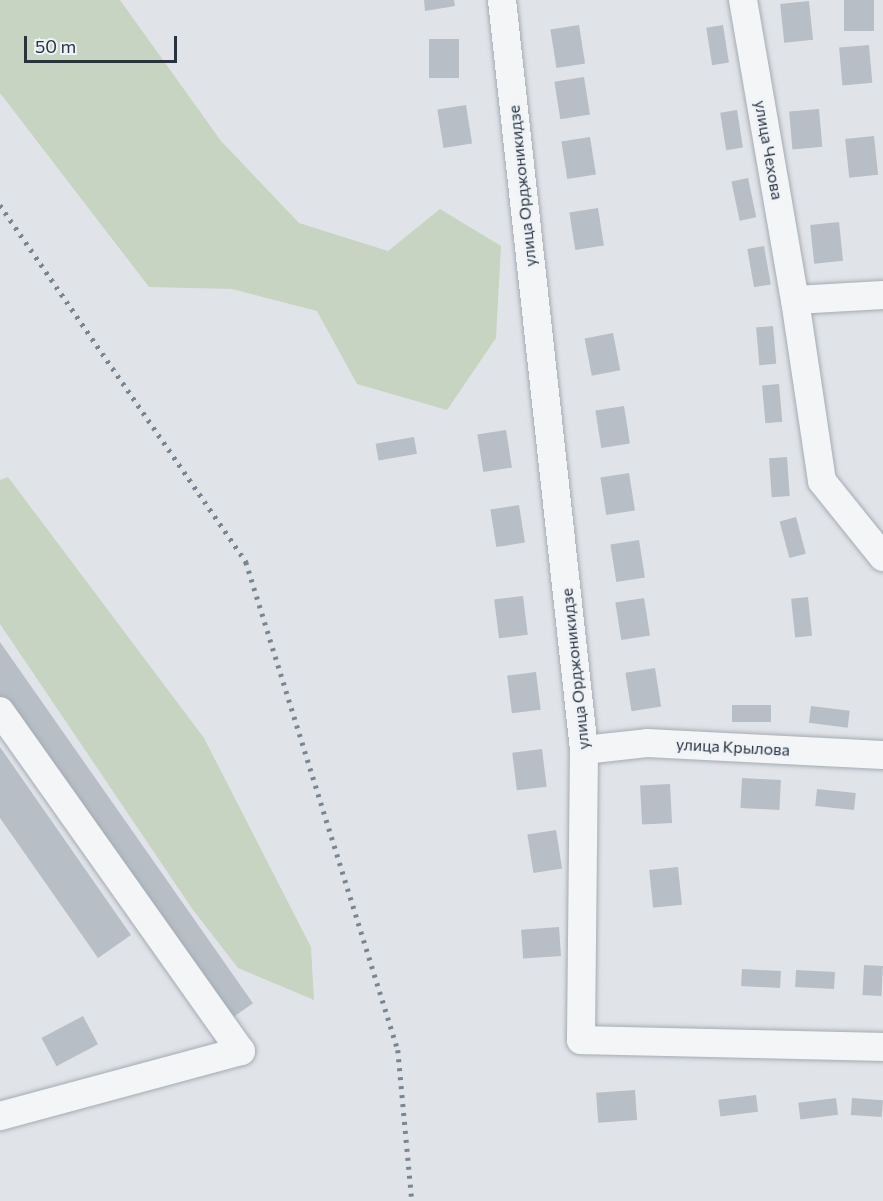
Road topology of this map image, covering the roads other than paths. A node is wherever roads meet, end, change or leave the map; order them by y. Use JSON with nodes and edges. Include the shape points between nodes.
{"nodes":[{"id":1,"x":502,"y":0,"type":"edge"},
{"id":2,"x":743,"y":0,"type":"edge"},
{"id":3,"x":883,"y":295,"type":"edge"},
{"id":4,"x":795,"y":300,"type":"junction"},
{"id":5,"x":883,"y":555,"type":"edge"},
{"id":6,"x":883,"y":576,"type":"edge"},
{"id":7,"x":0,"y":711,"type":"edge"},
{"id":8,"x":584,"y":750,"type":"junction"},
{"id":9,"x":883,"y":755,"type":"edge"},
{"id":10,"x":883,"y":1047,"type":"edge"},
{"id":11,"x":0,"y":1116,"type":"edge"}],
"edges":[{"from":1,"to":8,"type":"street","name":"улица Орджоникидзе"},
{"from":2,"to":4,"type":"street","name":"улица Чехова"},
{"from":3,"to":4,"type":"street"},
{"from":4,"to":5,"type":"street","name":"улица Чехова","via":[[822,482]]},
{"from":5,"to":6,"type":"street"},
{"from":7,"to":11,"type":"street","via":[[241,1051]]},
{"from":8,"to":9,"type":"street","name":"улица Крылова","via":[[647,743]]},
{"from":8,"to":10,"type":"street","name":"улица Орджоникидзе","via":[[581,1041]]}]}
